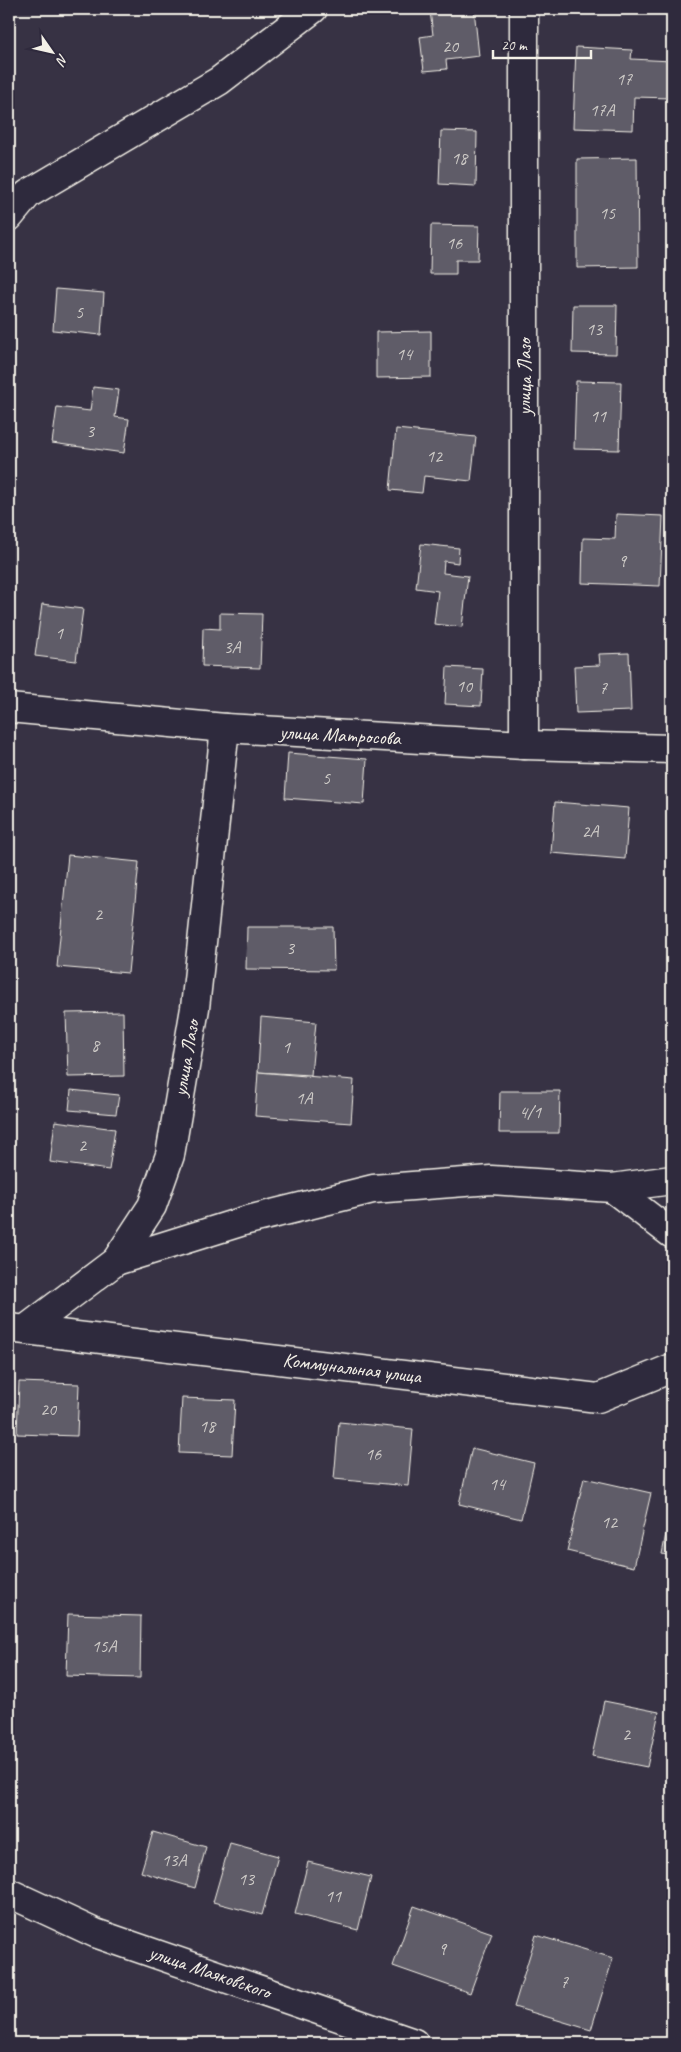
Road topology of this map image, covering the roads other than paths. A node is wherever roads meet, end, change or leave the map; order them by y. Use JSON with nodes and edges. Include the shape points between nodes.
{"nodes":[{"id":1,"x":313,"y":9,"type":"edge"},
{"id":2,"x":524,"y":9,"type":"edge"},
{"id":3,"x":9,"y":217,"type":"edge"},
{"id":4,"x":9,"y":708,"type":"edge"},
{"id":5,"x":225,"y":728,"type":"junction"},
{"id":6,"x":524,"y":745,"type":"junction"},
{"id":7,"x":672,"y":749,"type":"edge"},
{"id":8,"x":672,"y":1180,"type":"edge"},
{"id":9,"x":612,"y":1188,"type":"junction"},
{"id":10,"x":672,"y":1234,"type":"edge"},
{"id":11,"x":116,"y":1261,"type":"junction"},
{"id":12,"x":17,"y":1328,"type":"edge"},
{"id":13,"x":672,"y":1368,"type":"edge"},
{"id":14,"x":9,"y":1893,"type":"edge"},
{"id":15,"x":414,"y":2043,"type":"edge"}],
"edges":[{"from":1,"to":3,"type":"street","via":[[219,81],[28,194]]},
{"from":2,"to":6,"type":"street","name":"улица Лазо"},
{"from":4,"to":5,"type":"street","name":"улица Матросова"},
{"from":5,"to":6,"type":"street","name":"улица Матросова"},
{"from":5,"to":11,"type":"street","name":"улица Лазо","via":[[195,1008],[170,1155],[152,1206]]},
{"from":6,"to":7,"type":"street","name":"улица Матросова"},
{"from":8,"to":9,"type":"street"},
{"from":9,"to":10,"type":"street"},
{"from":9,"to":11,"type":"street","via":[[491,1180],[373,1189],[244,1221]]},
{"from":11,"to":12,"type":"street","name":"улица Лазо"},
{"from":12,"to":13,"type":"street","name":"Коммунальная улица","via":[[598,1398]]},
{"from":14,"to":15,"type":"street","name":"улица Маяковского","via":[[95,1932]]}]}
